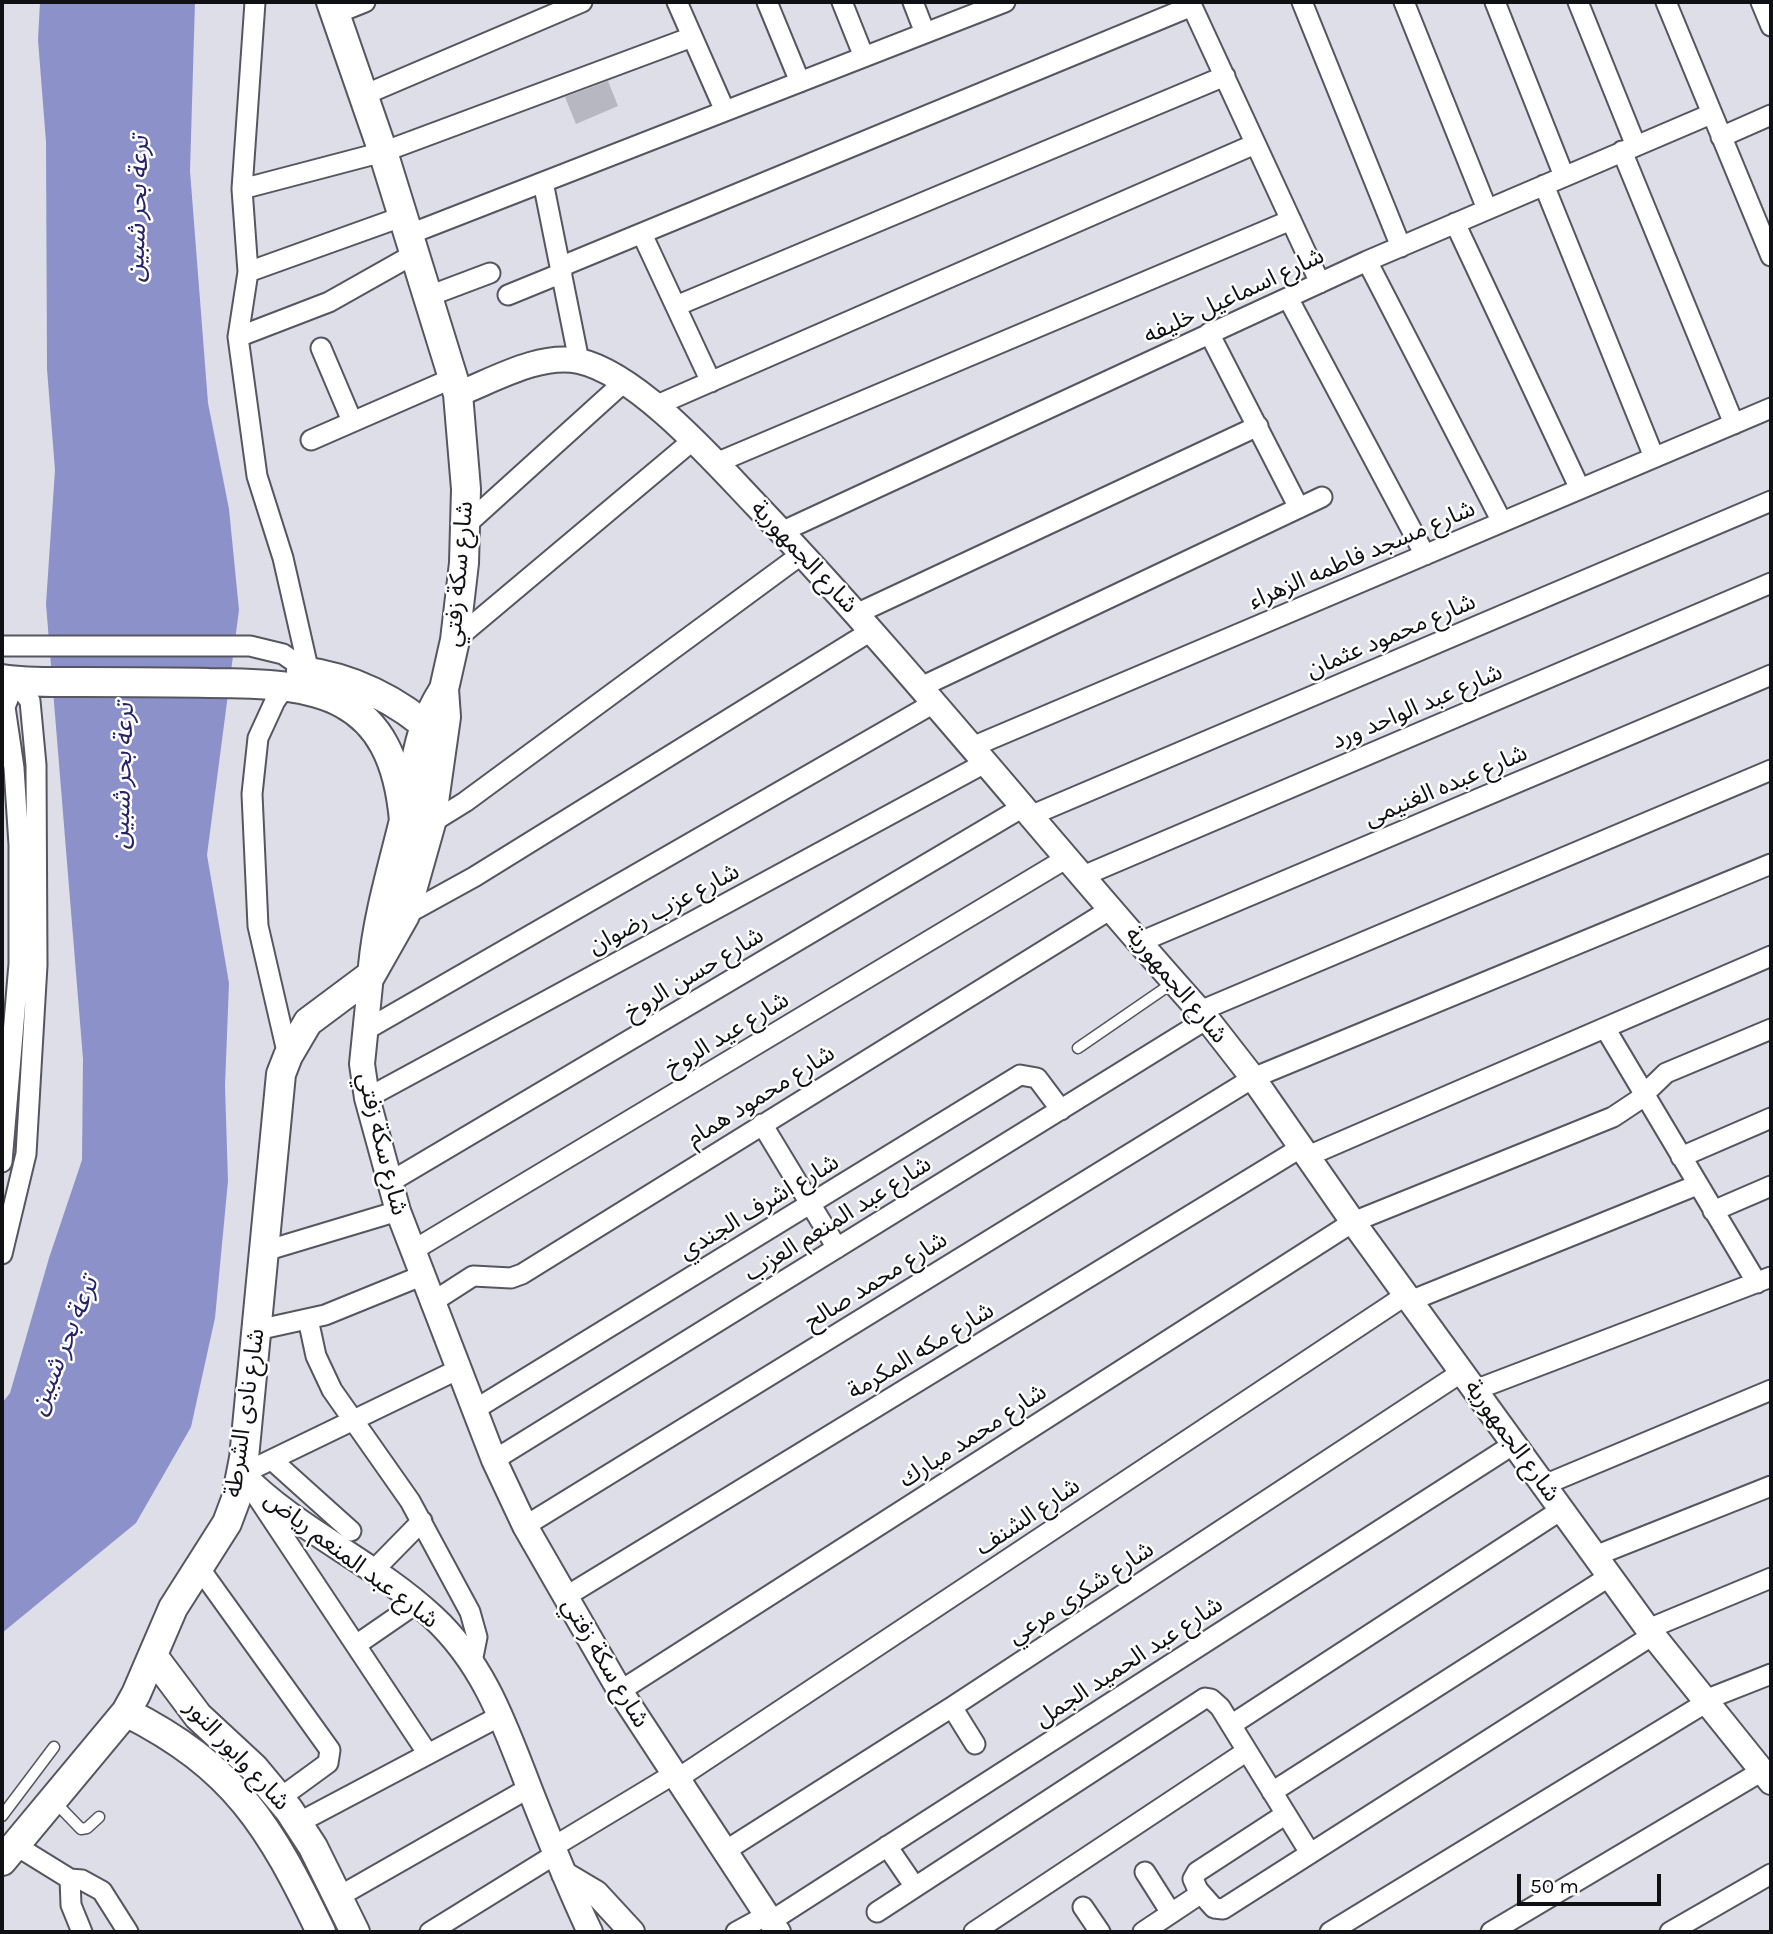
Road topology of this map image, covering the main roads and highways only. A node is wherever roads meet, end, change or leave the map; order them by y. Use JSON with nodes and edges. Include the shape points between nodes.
{"nodes":[{"id":1,"x":333,"y":8,"type":"edge"},
{"id":2,"x":298,"y":678,"type":"junction"},
{"id":3,"x":18,"y":681,"type":"edge"},
{"id":4,"x":433,"y":733,"type":"junction"},
{"id":5,"x":417,"y":822,"type":"junction"},
{"id":6,"x":372,"y":975,"type":"junction"},
{"id":7,"x":153,"y":1656,"type":"junction"},
{"id":8,"x":126,"y":1712,"type":"junction"},
{"id":9,"x":8,"y":1853,"type":"edge"},
{"id":10,"x":321,"y":1932,"type":"edge"},
{"id":11,"x":355,"y":1932,"type":"edge"}],
"edges":[{"from":1,"to":4,"type":"main road","name":"شارع سكة زفتي","via":[[456,386],[466,525],[455,640],[444,689],[446,717]]},
{"from":2,"to":3,"type":"main road","via":[[251,683]]},
{"from":2,"to":4,"type":"main road","via":[[360,687],[392,702]]},
{"from":2,"to":5,"type":"main road","via":[[348,707],[379,736]]},
{"from":4,"to":5,"type":"main road","name":"شارع سكة زفتي"},
{"from":5,"to":6,"type":"main road","via":[[377,927]]},
{"from":5,"to":6,"type":"main road","name":"شارع سكة زفتي","via":[[405,915]]},
{"from":6,"to":7,"type":"main road","name":"شارع نادى الشرطة","via":[[308,1021],[288,1056],[278,1092],[242,1474],[227,1523],[173,1608]]},
{"from":7,"to":8,"type":"main road","name":"شارع نادى الشرطة"},
{"from":7,"to":11,"type":"main road","name":"شارع وابور النور","via":[[198,1716],[280,1798]]},
{"from":8,"to":9,"type":"main road","name":"شارع نادى الشرطة"},
{"from":8,"to":10,"type":"main road","name":"شارع وابور النور","via":[[193,1752],[241,1794],[278,1846]]}]}
